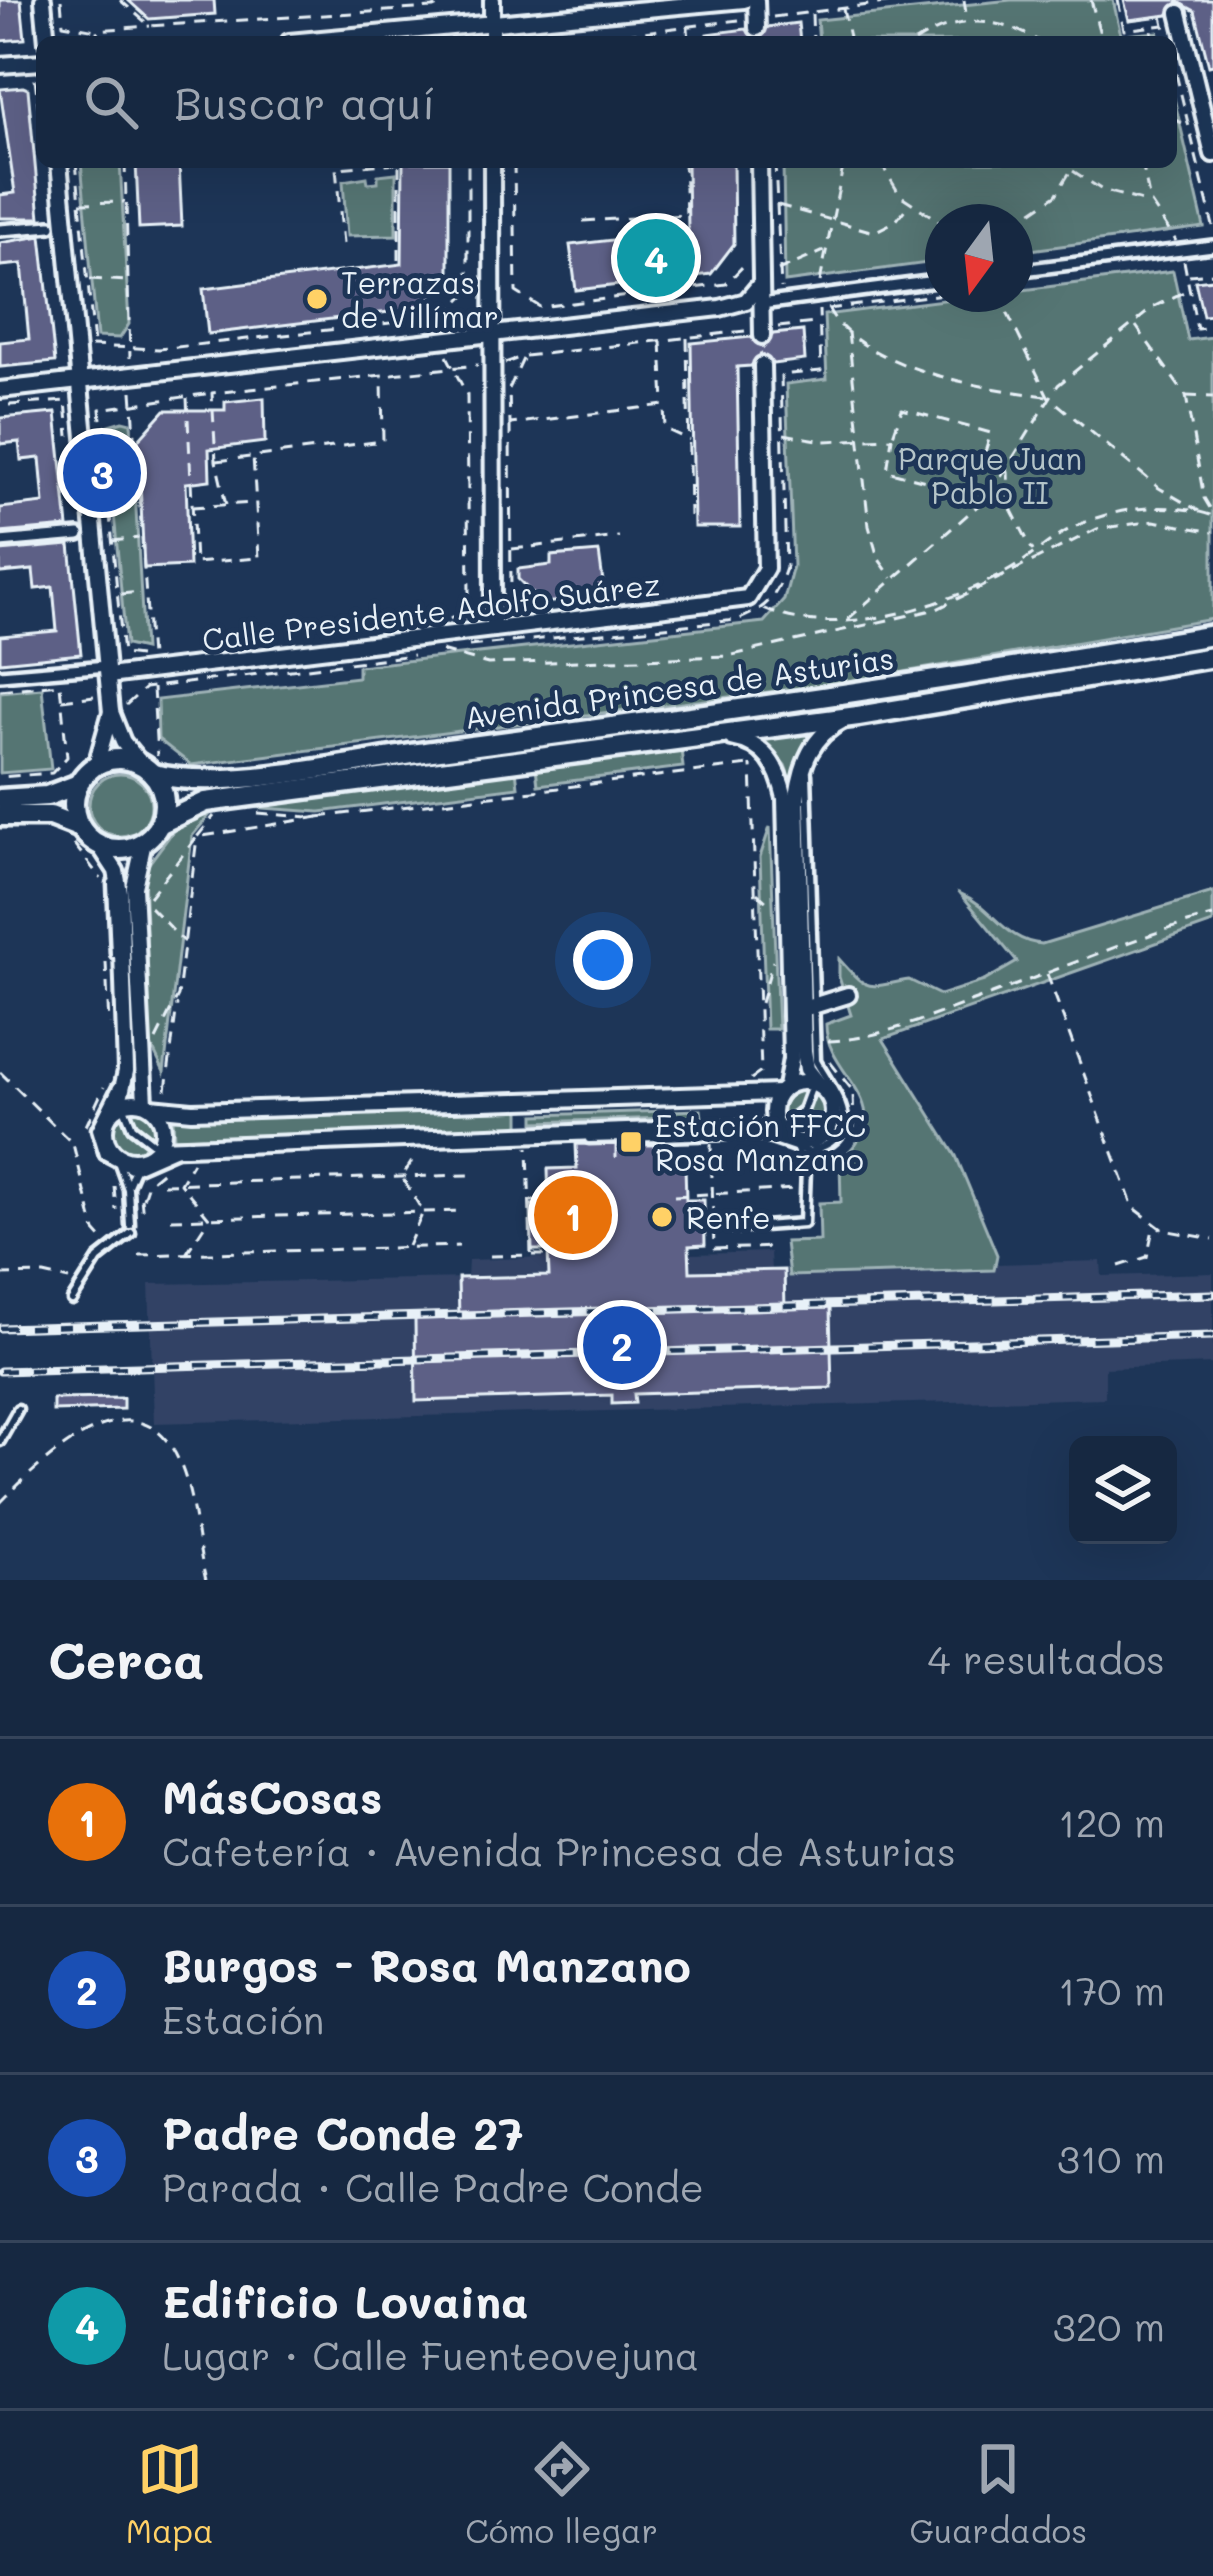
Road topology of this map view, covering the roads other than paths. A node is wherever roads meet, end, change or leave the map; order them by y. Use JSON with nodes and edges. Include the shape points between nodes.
{"nodes":[{"id":1,"x":44,"y":0,"type":"edge"},
{"id":2,"x":492,"y":0,"type":"edge"},
{"id":3,"x":744,"y":0,"type":"edge"},
{"id":4,"x":756,"y":0,"type":"edge"},
{"id":5,"x":1179,"y":13,"type":"dead end"},
{"id":6,"x":756,"y":23,"type":"road end"},
{"id":7,"x":492,"y":34,"type":"edge"},
{"id":8,"x":47,"y":36,"type":"edge"},
{"id":9,"x":441,"y":36,"type":"edge"},
{"id":10,"x":36,"y":62,"type":"edge"},
{"id":11,"x":0,"y":65,"type":"edge"},
{"id":12,"x":1213,"y":154,"type":"edge"},
{"id":13,"x":60,"y":168,"type":"edge"},
{"id":14,"x":492,"y":168,"type":"edge"},
{"id":15,"x":770,"y":168,"type":"edge"},
{"id":16,"x":51,"y":226,"type":"dead end"},
{"id":17,"x":0,"y":230,"type":"edge"},
{"id":18,"x":1213,"y":246,"type":"edge"},
{"id":19,"x":1033,"y":269,"type":"edge"},
{"id":20,"x":925,"y":281,"type":"edge"},
{"id":21,"x":761,"y":283,"type":"junction"},
{"id":22,"x":761,"y":304,"type":"junction"},
{"id":23,"x":720,"y":308,"type":"junction"},
{"id":24,"x":493,"y":335,"type":"junction"},
{"id":25,"x":762,"y":364,"type":"dead end"},
{"id":26,"x":80,"y":383,"type":"junction"},
{"id":27,"x":0,"y":390,"type":"edge"},
{"id":28,"x":79,"y":535,"type":"dead end"},
{"id":29,"x":0,"y":542,"type":"edge"},
{"id":30,"x":493,"y":629,"type":"junction"},
{"id":31,"x":1213,"y":635,"type":"edge"},
{"id":32,"x":1213,"y":657,"type":"edge"},
{"id":33,"x":107,"y":671,"type":"junction"},
{"id":34,"x":0,"y":675,"type":"edge"},
{"id":35,"x":107,"y":702,"type":"junction"},
{"id":36,"x":857,"y":716,"type":"junction"},
{"id":37,"x":709,"y":735,"type":"junction"},
{"id":38,"x":96,"y":765,"type":"junction"},
{"id":39,"x":147,"y":769,"type":"junction"},
{"id":40,"x":79,"y":784,"type":"junction"},
{"id":41,"x":0,"y":799,"type":"edge"},
{"id":42,"x":0,"y":816,"type":"edge"},
{"id":43,"x":161,"y":823,"type":"junction"},
{"id":44,"x":75,"y":834,"type":"junction"},
{"id":45,"x":144,"y":842,"type":"junction"},
{"id":46,"x":99,"y":845,"type":"junction"},
{"id":47,"x":112,"y":862,"type":"junction"},
{"id":48,"x":848,"y":995,"type":"dead end"},
{"id":49,"x":808,"y":1007,"type":"junction"},
{"id":50,"x":816,"y":1061,"type":"junction"},
{"id":51,"x":120,"y":1078,"type":"junction"},
{"id":52,"x":816,"y":1084,"type":"junction"},
{"id":53,"x":783,"y":1090,"type":"junction"},
{"id":54,"x":120,"y":1103,"type":"junction"},
{"id":55,"x":148,"y":1105,"type":"junction"},
{"id":56,"x":759,"y":1134,"type":"junction"},
{"id":57,"x":792,"y":1139,"type":"junction"},
{"id":58,"x":158,"y":1148,"type":"junction"},
{"id":59,"x":176,"y":1151,"type":"junction"},
{"id":60,"x":118,"y":1161,"type":"junction"},
{"id":61,"x":136,"y":1165,"type":"junction"},
{"id":62,"x":128,"y":1189,"type":"junction"},
{"id":63,"x":735,"y":1228,"type":"dead end"},
{"id":64,"x":72,"y":1300,"type":"dead end"},
{"id":65,"x":18,"y":1409,"type":"dead end"},
{"id":66,"x":0,"y":1441,"type":"edge"}],
"edges":[{"from":1,"to":8,"type":"street"},
{"from":2,"to":7,"type":"street"},
{"from":3,"to":7,"type":"street"},
{"from":4,"to":6,"type":"street"},
{"from":5,"to":12,"type":"street"},
{"from":7,"to":9,"type":"street"},
{"from":10,"to":11,"type":"street"},
{"from":13,"to":26,"type":"street"},
{"from":14,"to":24,"type":"street"},
{"from":15,"to":21,"type":"street"},
{"from":16,"to":17,"type":"street"},
{"from":18,"to":19,"type":"street"},
{"from":20,"to":22,"type":"street"},
{"from":21,"to":22,"type":"street"},
{"from":21,"to":23,"type":"street","via":[[746,301]]},
{"from":22,"to":23,"type":"street","via":[[762,330]]},
{"from":23,"to":24,"type":"street"},
{"from":24,"to":26,"type":"street"},
{"from":24,"to":30,"type":"street"},
{"from":25,"to":30,"type":"street","name":"Calle Presidente Adolfo Suárez","via":[[766,568],[757,590],[736,603]]},
{"from":26,"to":27,"type":"street"},
{"from":26,"to":33,"type":"street"},
{"from":28,"to":29,"type":"street"},
{"from":30,"to":33,"type":"street","name":"Calle Presidente Adolfo Suárez"},
{"from":31,"to":39,"type":"main road","name":"Avenida Princesa de Asturias","via":[[879,692],[192,782]]},
{"from":32,"to":36,"type":"main road","name":"Avenida Princesa de Asturias"},
{"from":33,"to":34,"type":"street","name":"Calle Presidente Adolfo Suárez"},
{"from":33,"to":35,"type":"street"},
{"from":35,"to":38,"type":"street"},
{"from":35,"to":39,"type":"street","via":[[123,742]]},
{"from":36,"to":37,"type":"main road","name":"Avenida Princesa de Asturias"},
{"from":36,"to":49,"type":"street","via":[[831,728],[806,757],[797,797]]},
{"from":37,"to":43,"type":"main road","name":"Avenida Princesa de Asturias","via":[[220,800]]},
{"from":37,"to":53,"type":"street","name":"Avenida Princesa de Asturias","via":[[759,747],[780,775],[791,1059]]},
{"from":38,"to":39,"type":"main road","via":[[111,760]]},
{"from":38,"to":40,"type":"main road"},
{"from":39,"to":43,"type":"main road","via":[[164,797]]},
{"from":40,"to":41,"type":"main road"},
{"from":40,"to":44,"type":"main road"},
{"from":42,"to":44,"type":"main road","via":[[50,816]]},
{"from":43,"to":45,"type":"main road"},
{"from":44,"to":46,"type":"main road"},
{"from":45,"to":46,"type":"main road"},
{"from":45,"to":55,"type":"street"},
{"from":46,"to":47,"type":"street"},
{"from":47,"to":51,"type":"lane"},
{"from":47,"to":54,"type":"street","via":[[121,906]]},
{"from":48,"to":49,"type":"street"},
{"from":49,"to":50,"type":"lane"},
{"from":49,"to":52,"type":"street","via":[[805,1061]]},
{"from":50,"to":52,"type":"lane"},
{"from":50,"to":57,"type":"lane","via":[[840,1094],[843,1120],[832,1141]]},
{"from":51,"to":54,"type":"lane"},
{"from":51,"to":60,"type":"lane","via":[[96,1129],[99,1147]]},
{"from":52,"to":53,"type":"street"},
{"from":52,"to":57,"type":"lane"},
{"from":52,"to":57,"type":"street","via":[[832,1120]]},
{"from":53,"to":55,"type":"street","via":[[192,1111]]},
{"from":53,"to":57,"type":"street","name":"Avenida Princesa de Asturias","via":[[772,1113]]},
{"from":54,"to":55,"type":"street"},
{"from":54,"to":58,"type":"lane"},
{"from":54,"to":60,"type":"street","via":[[105,1129]]},
{"from":55,"to":58,"type":"street","via":[[163,1122]]},
{"from":56,"to":57,"type":"lane"},
{"from":56,"to":57,"type":"lane"},
{"from":56,"to":59,"type":"lane"},
{"from":57,"to":58,"type":"street"},
{"from":57,"to":63,"type":"lane","via":[[806,1168],[804,1223]]},
{"from":58,"to":59,"type":"lane"},
{"from":58,"to":61,"type":"street"},
{"from":59,"to":61,"type":"lane"},
{"from":60,"to":61,"type":"street"},
{"from":60,"to":62,"type":"lane"},
{"from":61,"to":62,"type":"lane"},
{"from":62,"to":64,"type":"lane","via":[[130,1229]]},
{"from":65,"to":66,"type":"lane"}]}
